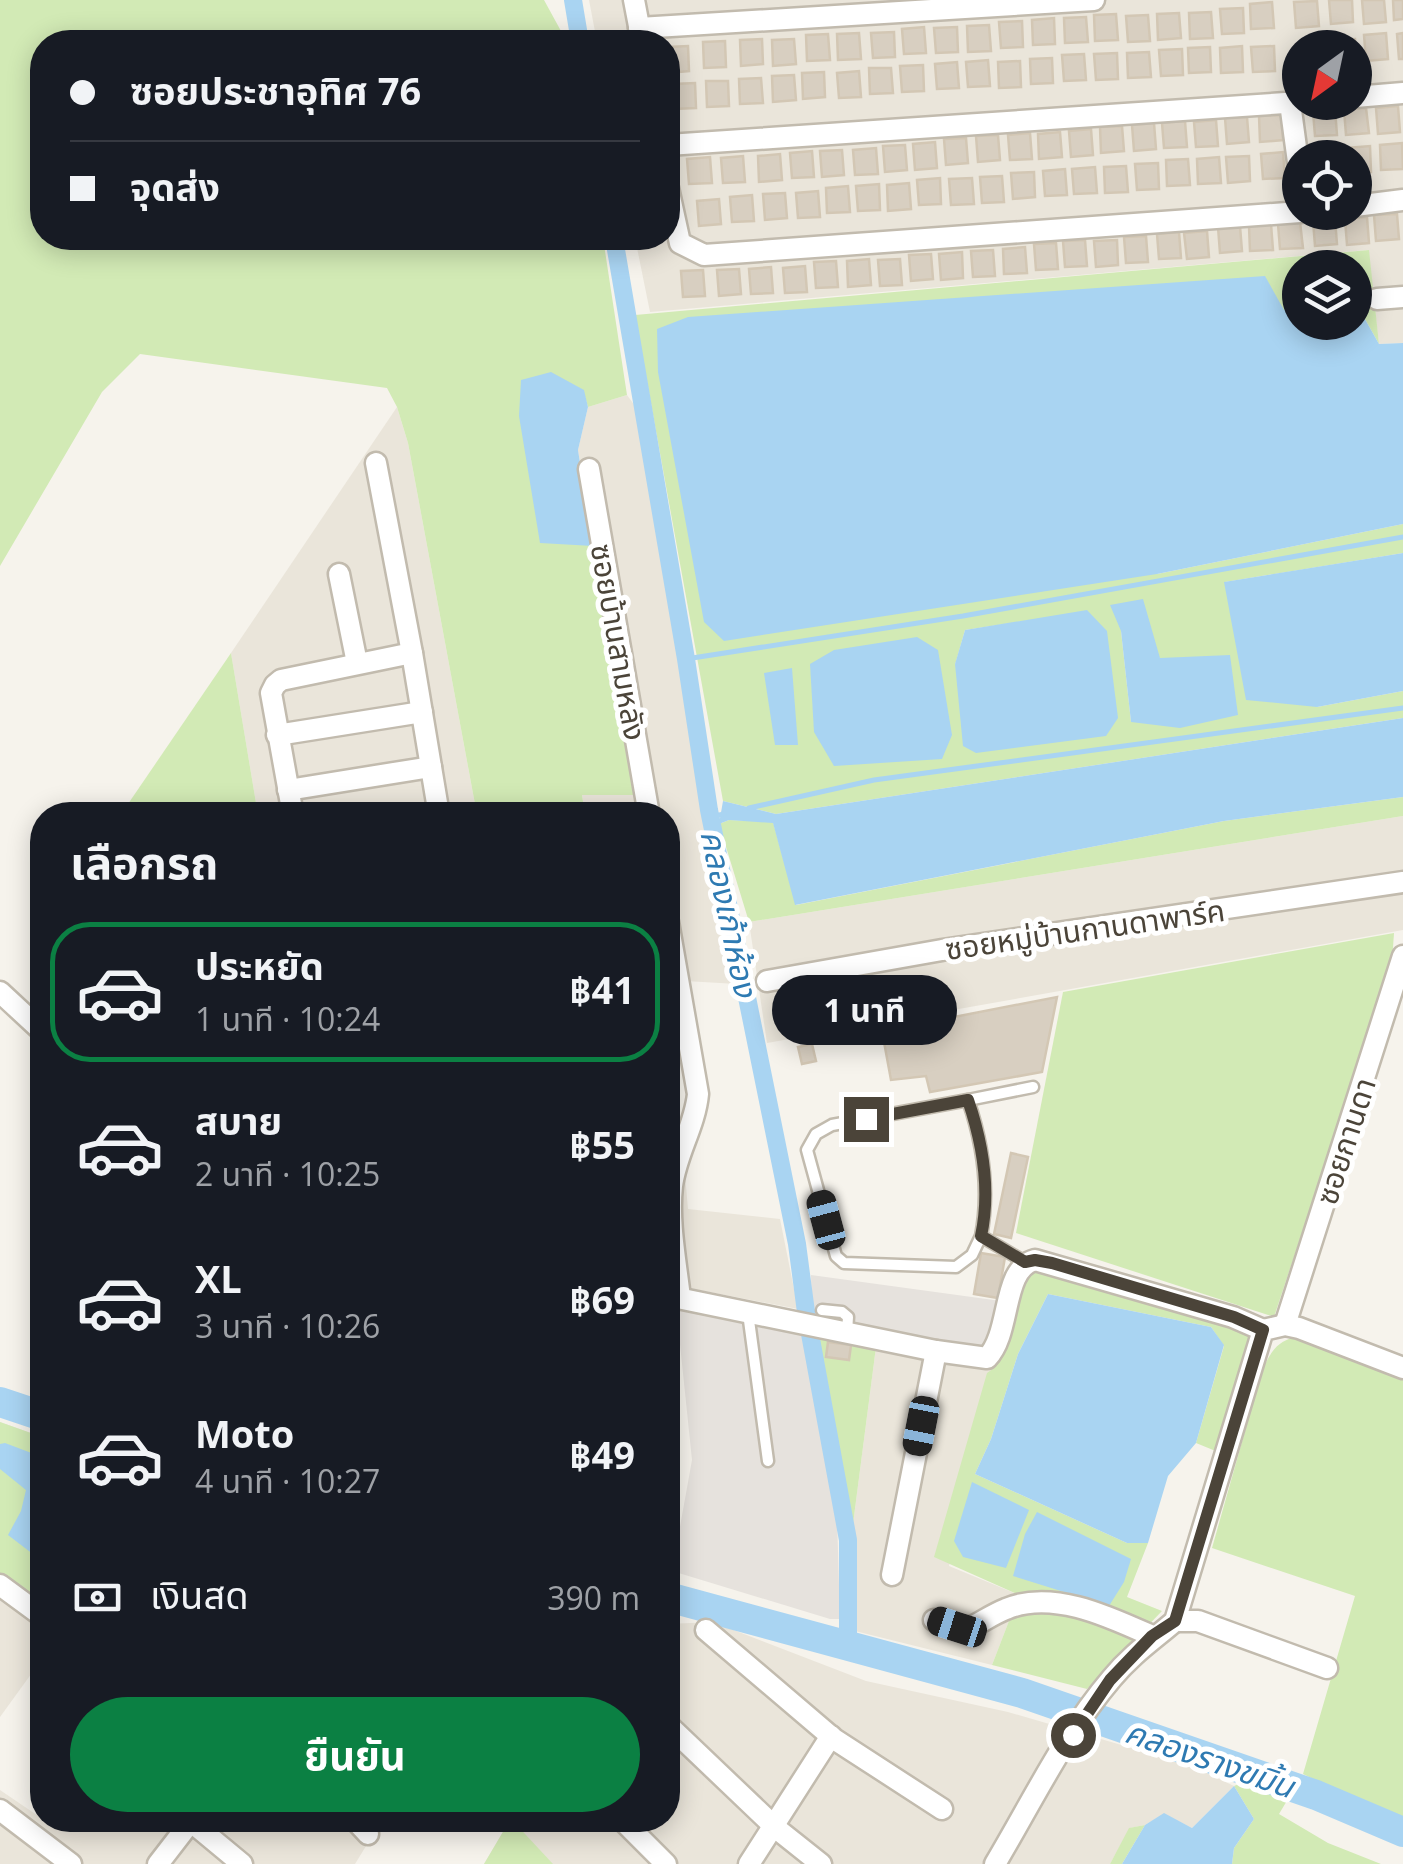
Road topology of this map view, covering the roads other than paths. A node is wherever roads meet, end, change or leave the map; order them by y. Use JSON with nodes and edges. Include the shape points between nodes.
{"nodes":[{"id":1,"x":634,"y":0,"type":"edge"},
{"id":2,"x":1094,"y":0,"type":"edge"},
{"id":3,"x":639,"y":30,"type":"edge"},
{"id":4,"x":680,"y":32,"type":"edge"},
{"id":5,"x":1403,"y":93,"type":"edge"},
{"id":6,"x":1372,"y":96,"type":"edge"},
{"id":7,"x":1282,"y":104,"type":"edge"},
{"id":8,"x":680,"y":144,"type":"edge"},
{"id":9,"x":1403,"y":200,"type":"edge"},
{"id":10,"x":1372,"y":204,"type":"edge"},
{"id":11,"x":1282,"y":213,"type":"edge"},
{"id":12,"x":680,"y":243,"type":"edge"},
{"id":13,"x":1403,"y":296,"type":"edge"},
{"id":14,"x":1377,"y":299,"type":"dead end"},
{"id":15,"x":376,"y":463,"type":"dead end"},
{"id":16,"x":589,"y":469,"type":"dead end"},
{"id":17,"x":339,"y":574,"type":"dead end"},
{"id":18,"x":412,"y":653,"type":"junction"},
{"id":19,"x":357,"y":663,"type":"junction"},
{"id":20,"x":422,"y":712,"type":"junction"},
{"id":21,"x":277,"y":735,"type":"junction"},
{"id":22,"x":431,"y":767,"type":"junction"},
{"id":23,"x":288,"y":790,"type":"junction"},
{"id":24,"x":290,"y":802,"type":"edge"},
{"id":25,"x":437,"y":802,"type":"edge"},
{"id":26,"x":647,"y":802,"type":"edge"},
{"id":27,"x":1403,"y":882,"type":"edge"},
{"id":28,"x":1403,"y":956,"type":"edge"},
{"id":29,"x":768,"y":981,"type":"dead end"},
{"id":30,"x":680,"y":991,"type":"edge"},
{"id":31,"x":0,"y":992,"type":"edge"},
{"id":32,"x":30,"y":1020,"type":"edge"},
{"id":33,"x":1034,"y":1088,"type":"dead end"},
{"id":34,"x":968,"y":1100,"type":"junction"},
{"id":35,"x":680,"y":1159,"type":"edge"},
{"id":36,"x":981,"y":1236,"type":"junction"},
{"id":37,"x":1025,"y":1262,"type":"junction"},
{"id":38,"x":680,"y":1298,"type":"edge"},
{"id":39,"x":748,"y":1312,"type":"junction"},
{"id":40,"x":1285,"y":1325,"type":"junction"},
{"id":41,"x":1263,"y":1330,"type":"junction"},
{"id":42,"x":936,"y":1351,"type":"junction"},
{"id":43,"x":1403,"y":1368,"type":"edge"},
{"id":44,"x":768,"y":1461,"type":"dead end"},
{"id":45,"x":892,"y":1575,"type":"dead end"},
{"id":46,"x":0,"y":1584,"type":"edge"},
{"id":47,"x":30,"y":1607,"type":"edge"},
{"id":48,"x":934,"y":1620,"type":"dead end"},
{"id":49,"x":1175,"y":1621,"type":"junction"},
{"id":50,"x":706,"y":1630,"type":"dead end"},
{"id":51,"x":1152,"y":1636,"type":"junction"},
{"id":52,"x":1327,"y":1668,"type":"dead end"},
{"id":53,"x":680,"y":1736,"type":"edge"},
{"id":54,"x":831,"y":1736,"type":"junction"},
{"id":55,"x":0,"y":1810,"type":"edge"},
{"id":56,"x":942,"y":1810,"type":"dead end"},
{"id":57,"x":774,"y":1826,"type":"junction"},
{"id":58,"x":181,"y":1832,"type":"edge"},
{"id":59,"x":204,"y":1832,"type":"edge"},
{"id":60,"x":634,"y":1832,"type":"edge"},
{"id":61,"x":72,"y":1864,"type":"edge"},
{"id":62,"x":158,"y":1864,"type":"edge"},
{"id":63,"x":242,"y":1864,"type":"edge"},
{"id":64,"x":666,"y":1864,"type":"edge"},
{"id":65,"x":750,"y":1864,"type":"edge"},
{"id":66,"x":821,"y":1864,"type":"edge"},
{"id":67,"x":995,"y":1864,"type":"edge"}],
"edges":[{"from":1,"to":3,"type":"street"},
{"from":2,"to":4,"type":"street"},
{"from":5,"to":6,"type":"street"},
{"from":7,"to":8,"type":"street"},
{"from":9,"to":10,"type":"street"},
{"from":11,"to":12,"type":"street","via":[[704,256]]},
{"from":13,"to":14,"type":"street"},
{"from":15,"to":18,"type":"street"},
{"from":16,"to":26,"type":"street","name":"ซอยบ้านสามหลัง"},
{"from":17,"to":19,"type":"street"},
{"from":18,"to":19,"type":"street"},
{"from":18,"to":20,"type":"street"},
{"from":19,"to":21,"type":"street","via":[[275,685]]},
{"from":20,"to":21,"type":"street"},
{"from":20,"to":22,"type":"street"},
{"from":21,"to":23,"type":"street"},
{"from":22,"to":23,"type":"street"},
{"from":22,"to":25,"type":"street"},
{"from":23,"to":24,"type":"street"},
{"from":27,"to":29,"type":"street","name":"ซอยหมู่บ้านกานดาพาร์ค"},
{"from":28,"to":40,"type":"street","name":"ซอยกานดา"},
{"from":30,"to":35,"type":"street","via":[[698,1094]]},
{"from":31,"to":32,"type":"street"},
{"from":33,"to":34,"type":"lane"},
{"from":34,"to":36,"type":"lane","via":[[984,1169]]},
{"from":34,"to":36,"type":"lane","via":[[832,1126],[816,1134],[807,1150],[836,1256],[844,1263],[956,1267]]},
{"from":36,"to":37,"type":"lane"},
{"from":37,"to":41,"type":"street","via":[[1052,1263]]},
{"from":37,"to":42,"type":"street","via":[[1015,1275],[1000,1339],[987,1358]]},
{"from":38,"to":39,"type":"street"},
{"from":39,"to":42,"type":"street","via":[[788,1321],[822,1319],[847,1333]]},
{"from":39,"to":44,"type":"lane"},
{"from":40,"to":41,"type":"street"},
{"from":40,"to":43,"type":"street"},
{"from":41,"to":49,"type":"street"},
{"from":42,"to":45,"type":"street"},
{"from":46,"to":47,"type":"street"},
{"from":48,"to":51,"type":"street","via":[[970,1628],[1032,1602],[1098,1614]]},
{"from":49,"to":51,"type":"street"},
{"from":49,"to":52,"type":"street","via":[[1198,1621]]},
{"from":50,"to":54,"type":"street"},
{"from":51,"to":67,"type":"street","via":[[1110,1680]]},
{"from":53,"to":57,"type":"street"},
{"from":54,"to":56,"type":"street"},
{"from":54,"to":57,"type":"street"},
{"from":55,"to":61,"type":"street"},
{"from":57,"to":65,"type":"street"},
{"from":57,"to":66,"type":"street"},
{"from":58,"to":62,"type":"street"},
{"from":59,"to":63,"type":"street"},
{"from":60,"to":64,"type":"street"}]}
